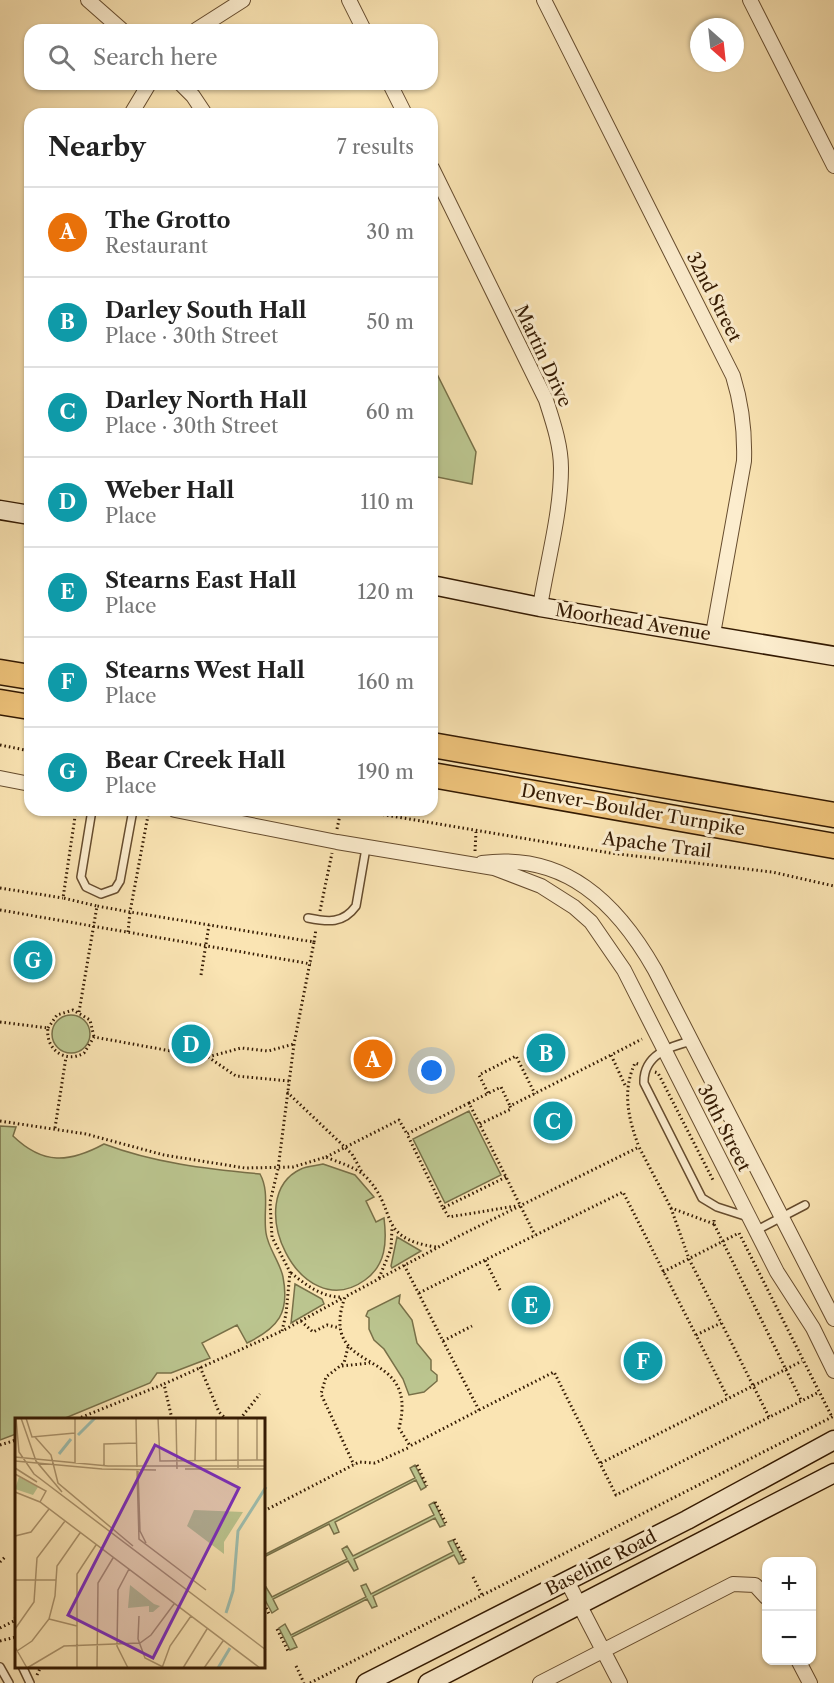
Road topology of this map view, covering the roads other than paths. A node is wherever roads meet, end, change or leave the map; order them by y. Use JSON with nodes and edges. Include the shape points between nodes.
{"nodes":[{"id":1,"x":88,"y":0,"type":"edge"},
{"id":2,"x":243,"y":0,"type":"edge"},
{"id":3,"x":349,"y":0,"type":"edge"},
{"id":4,"x":544,"y":0,"type":"edge"},
{"id":5,"x":750,"y":0,"type":"edge"},
{"id":6,"x":115,"y":24,"type":"edge"},
{"id":7,"x":205,"y":24,"type":"edge"},
{"id":8,"x":361,"y":24,"type":"edge"},
{"id":9,"x":145,"y":90,"type":"edge"},
{"id":10,"x":188,"y":90,"type":"edge"},
{"id":11,"x":393,"y":90,"type":"edge"},
{"id":12,"x":134,"y":108,"type":"edge"},
{"id":13,"x":201,"y":108,"type":"edge"},
{"id":14,"x":402,"y":108,"type":"edge"},
{"id":15,"x":834,"y":166,"type":"edge"},
{"id":16,"x":438,"y":180,"type":"edge"},
{"id":17,"x":0,"y":510,"type":"edge"},
{"id":18,"x":24,"y":514,"type":"edge"},
{"id":19,"x":438,"y":586,"type":"edge"},
{"id":20,"x":540,"y":607,"type":"junction"},
{"id":21,"x":713,"y":634,"type":"junction"},
{"id":22,"x":834,"y":657,"type":"edge"},
{"id":23,"x":0,"y":672,"type":"edge"},
{"id":24,"x":24,"y":676,"type":"edge"},
{"id":25,"x":0,"y":702,"type":"edge"},
{"id":26,"x":24,"y":706,"type":"edge"},
{"id":27,"x":438,"y":746,"type":"edge"},
{"id":28,"x":438,"y":776,"type":"edge"},
{"id":29,"x":0,"y":778,"type":"edge"},
{"id":30,"x":24,"y":783,"type":"edge"},
{"id":31,"x":544,"y":795,"type":"junction"},
{"id":32,"x":834,"y":815,"type":"edge"},
{"id":33,"x":91,"y":816,"type":"edge"},
{"id":34,"x":131,"y":816,"type":"edge"},
{"id":35,"x":205,"y":816,"type":"edge"},
{"id":36,"x":834,"y":846,"type":"edge"},
{"id":37,"x":366,"y":848,"type":"junction"},
{"id":38,"x":834,"y":861,"type":"edge"},
{"id":39,"x":474,"y":864,"type":"junction"},
{"id":40,"x":308,"y":918,"type":"dead end"},
{"id":41,"x":692,"y":1041,"type":"junction"},
{"id":42,"x":664,"y":1048,"type":"junction"},
{"id":43,"x":805,"y":1205,"type":"dead end"},
{"id":44,"x":782,"y":1217,"type":"junction"},
{"id":45,"x":754,"y":1224,"type":"junction"},
{"id":46,"x":829,"y":1297,"type":"edge"},
{"id":47,"x":834,"y":1319,"type":"edge"},
{"id":48,"x":834,"y":1371,"type":"edge"},
{"id":49,"x":834,"y":1440,"type":"edge"},
{"id":50,"x":834,"y":1473,"type":"edge"},
{"id":51,"x":567,"y":1581,"type":"junction"},
{"id":52,"x":762,"y":1593,"type":"edge"},
{"id":53,"x":579,"y":1605,"type":"junction"},
{"id":54,"x":604,"y":1650,"type":"junction"},
{"id":55,"x":801,"y":1665,"type":"edge"},
{"id":56,"x":0,"y":1667,"type":"edge"},
{"id":57,"x":23,"y":1668,"type":"edge"},
{"id":58,"x":9,"y":1683,"type":"edge"},
{"id":59,"x":30,"y":1683,"type":"edge"},
{"id":60,"x":366,"y":1683,"type":"edge"},
{"id":61,"x":428,"y":1683,"type":"edge"},
{"id":62,"x":540,"y":1683,"type":"edge"},
{"id":63,"x":620,"y":1683,"type":"edge"},
{"id":64,"x":810,"y":1683,"type":"edge"}],
"edges":[{"from":1,"to":6,"type":"street"},
{"from":2,"to":7,"type":"street"},
{"from":3,"to":8,"type":"street"},
{"from":4,"to":21,"type":"street","name":"32nd Street","via":[[733,376],[742,404],[744,461]]},
{"from":5,"to":15,"type":"street"},
{"from":9,"to":12,"type":"street"},
{"from":10,"to":13,"type":"street"},
{"from":11,"to":14,"type":"street"},
{"from":16,"to":20,"type":"street","name":"Martin Drive","via":[[546,400],[558,438],[559,497]]},
{"from":17,"to":18,"type":"main road"},
{"from":19,"to":20,"type":"main road","name":"Moorhead Avenue"},
{"from":20,"to":21,"type":"main road","name":"Moorhead Avenue"},
{"from":21,"to":22,"type":"main road","name":"Moorhead Avenue"},
{"from":23,"to":24,"type":"highway"},
{"from":25,"to":26,"type":"highway"},
{"from":27,"to":32,"type":"highway","name":"Denver–Boulder Turnpike"},
{"from":28,"to":31,"type":"highway","name":"Denver–Boulder Turnpike"},
{"from":29,"to":30,"type":"street"},
{"from":31,"to":36,"type":"highway","name":"Denver–Boulder Turnpike"},
{"from":31,"to":38,"type":"highway"},
{"from":33,"to":34,"type":"lane","via":[[81,877],[86,887],[101,894],[118,885]]},
{"from":35,"to":37,"type":"street"},
{"from":37,"to":39,"type":"street"},
{"from":37,"to":40,"type":"lane","via":[[356,906],[351,914],[336,921]]},
{"from":39,"to":41,"type":"street","name":"30th Street","via":[[503,860],[537,864],[585,887],[633,933]]},
{"from":39,"to":42,"type":"street","name":"30th Street","via":[[541,886],[591,922],[612,951]]},
{"from":41,"to":42,"type":"lane"},
{"from":41,"to":44,"type":"street","name":"30th Street"},
{"from":42,"to":45,"type":"street","name":"30th Street"},
{"from":42,"to":45,"type":"lane","via":[[648,1068],[644,1083],[702,1198]]},
{"from":43,"to":44,"type":"lane"},
{"from":44,"to":45,"type":"lane"},
{"from":44,"to":46,"type":"street","name":"30th Street"},
{"from":45,"to":48,"type":"street","name":"30th Street"},
{"from":46,"to":47,"type":"street","name":"30th Street"},
{"from":49,"to":51,"type":"main road","name":"Baseline Road"},
{"from":50,"to":53,"type":"main road","name":"Baseline Road"},
{"from":51,"to":53,"type":"street"},
{"from":51,"to":60,"type":"main road","name":"Baseline Road"},
{"from":52,"to":54,"type":"street","via":[[755,1585],[733,1584]]},
{"from":53,"to":54,"type":"street"},
{"from":53,"to":61,"type":"main road","name":"Baseline Road"},
{"from":54,"to":62,"type":"street"},
{"from":54,"to":63,"type":"street"},
{"from":55,"to":64,"type":"street"},
{"from":56,"to":58,"type":"lane"},
{"from":57,"to":59,"type":"lane"}]}
